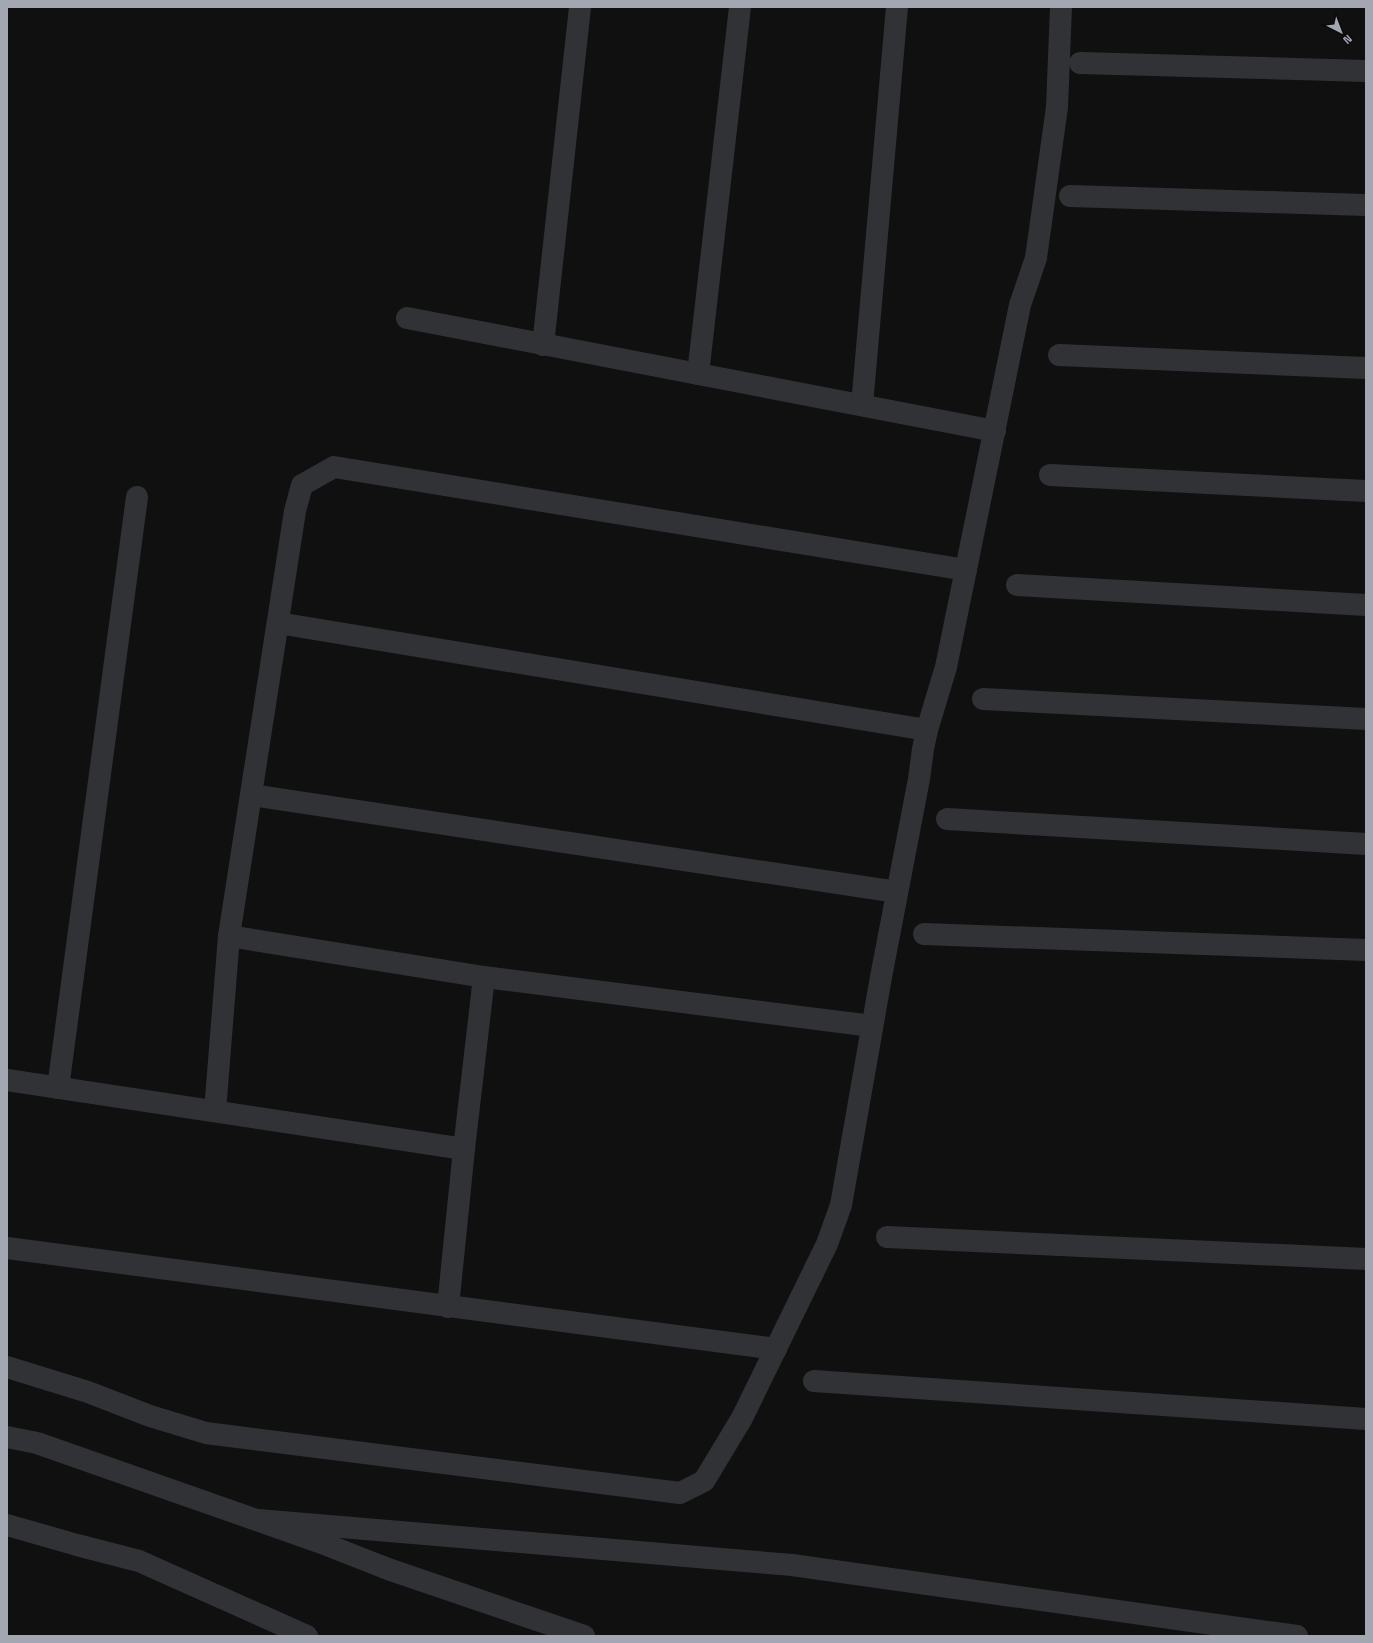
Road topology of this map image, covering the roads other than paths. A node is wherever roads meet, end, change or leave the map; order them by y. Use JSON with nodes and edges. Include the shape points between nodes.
{"nodes":[{"id":1,"x":580,"y":7,"type":"edge"},
{"id":2,"x":740,"y":7,"type":"edge"},
{"id":3,"x":897,"y":7,"type":"edge"},
{"id":4,"x":1061,"y":7,"type":"edge"},
{"id":5,"x":1080,"y":63,"type":"dead end"},
{"id":6,"x":1366,"y":71,"type":"edge"},
{"id":7,"x":1070,"y":196,"type":"dead end"},
{"id":8,"x":1366,"y":204,"type":"edge"},
{"id":9,"x":407,"y":318,"type":"dead end"},
{"id":10,"x":543,"y":345,"type":"junction"},
{"id":11,"x":1059,"y":355,"type":"dead end"},
{"id":12,"x":1366,"y":368,"type":"edge"},
{"id":13,"x":698,"y":374,"type":"junction"},
{"id":14,"x":862,"y":405,"type":"junction"},
{"id":15,"x":995,"y":431,"type":"junction"},
{"id":16,"x":1050,"y":475,"type":"dead end"},
{"id":17,"x":1366,"y":491,"type":"edge"},
{"id":18,"x":137,"y":497,"type":"dead end"},
{"id":19,"x":966,"y":570,"type":"junction"},
{"id":20,"x":1017,"y":584,"type":"dead end"},
{"id":21,"x":1366,"y":605,"type":"edge"},
{"id":22,"x":278,"y":623,"type":"junction"},
{"id":23,"x":983,"y":699,"type":"dead end"},
{"id":24,"x":1366,"y":719,"type":"edge"},
{"id":25,"x":928,"y":730,"type":"junction"},
{"id":26,"x":251,"y":795,"type":"junction"},
{"id":27,"x":947,"y":819,"type":"dead end"},
{"id":28,"x":1366,"y":844,"type":"edge"},
{"id":29,"x":897,"y":892,"type":"junction"},
{"id":30,"x":924,"y":934,"type":"dead end"},
{"id":31,"x":229,"y":936,"type":"junction"},
{"id":32,"x":1366,"y":950,"type":"edge"},
{"id":33,"x":484,"y":977,"type":"junction"},
{"id":34,"x":872,"y":1026,"type":"junction"},
{"id":35,"x":7,"y":1080,"type":"edge"},
{"id":36,"x":58,"y":1088,"type":"junction"},
{"id":37,"x":215,"y":1111,"type":"junction"},
{"id":38,"x":464,"y":1149,"type":"junction"},
{"id":39,"x":886,"y":1237,"type":"dead end"},
{"id":40,"x":7,"y":1248,"type":"edge"},
{"id":41,"x":1366,"y":1260,"type":"edge"},
{"id":42,"x":448,"y":1307,"type":"junction"},
{"id":43,"x":776,"y":1349,"type":"junction"},
{"id":44,"x":7,"y":1367,"type":"edge"},
{"id":45,"x":814,"y":1382,"type":"dead end"},
{"id":46,"x":1366,"y":1419,"type":"edge"},
{"id":47,"x":7,"y":1437,"type":"edge"},
{"id":48,"x":258,"y":1520,"type":"junction"},
{"id":49,"x":7,"y":1525,"type":"edge"},
{"id":50,"x":307,"y":1636,"type":"edge"},
{"id":51,"x":584,"y":1636,"type":"edge"},
{"id":52,"x":1297,"y":1636,"type":"edge"}],
"edges":[{"from":1,"to":10,"type":"street"},
{"from":2,"to":13,"type":"street"},
{"from":3,"to":14,"type":"street"},
{"from":4,"to":15,"type":"street","via":[[1057,107],[1036,258],[1020,305]]},
{"from":5,"to":6,"type":"street"},
{"from":7,"to":8,"type":"street"},
{"from":9,"to":10,"type":"street"},
{"from":10,"to":13,"type":"street"},
{"from":11,"to":12,"type":"street"},
{"from":13,"to":14,"type":"street"},
{"from":14,"to":15,"type":"street"},
{"from":15,"to":19,"type":"street"},
{"from":16,"to":17,"type":"street"},
{"from":18,"to":36,"type":"street"},
{"from":19,"to":22,"type":"street","via":[[334,467],[302,485],[295,511]]},
{"from":19,"to":25,"type":"street","via":[[946,667]]},
{"from":20,"to":21,"type":"street"},
{"from":22,"to":25,"type":"street"},
{"from":22,"to":26,"type":"street"},
{"from":23,"to":24,"type":"street"},
{"from":25,"to":29,"type":"street"},
{"from":26,"to":29,"type":"street"},
{"from":26,"to":31,"type":"street"},
{"from":27,"to":28,"type":"street"},
{"from":29,"to":34,"type":"street"},
{"from":30,"to":32,"type":"street"},
{"from":31,"to":33,"type":"street"},
{"from":31,"to":37,"type":"street"},
{"from":33,"to":34,"type":"street"},
{"from":33,"to":38,"type":"street"},
{"from":34,"to":43,"type":"street","via":[[841,1205],[827,1244]]},
{"from":35,"to":36,"type":"street"},
{"from":36,"to":37,"type":"street"},
{"from":37,"to":38,"type":"street"},
{"from":38,"to":42,"type":"street"},
{"from":39,"to":41,"type":"street"},
{"from":40,"to":42,"type":"street"},
{"from":42,"to":43,"type":"street"},
{"from":43,"to":44,"type":"street","via":[[742,1418],[704,1481],[680,1492],[206,1434],[88,1392]]},
{"from":45,"to":46,"type":"street"},
{"from":47,"to":48,"type":"street","via":[[37,1443]]},
{"from":48,"to":51,"type":"street","via":[[388,1569]]},
{"from":48,"to":52,"type":"street","via":[[792,1565]]},
{"from":49,"to":50,"type":"street","via":[[139,1561]]}]}
